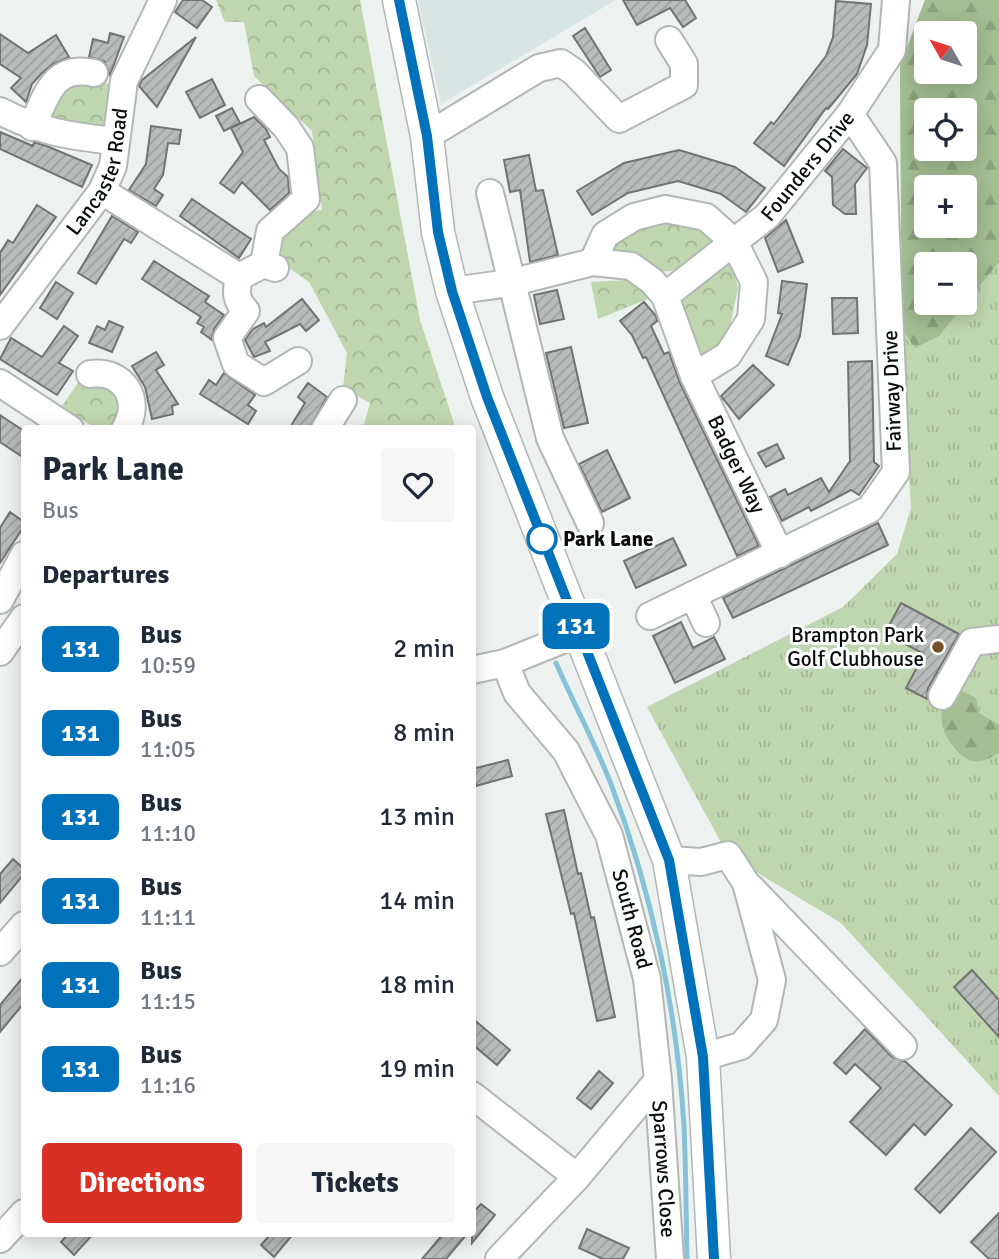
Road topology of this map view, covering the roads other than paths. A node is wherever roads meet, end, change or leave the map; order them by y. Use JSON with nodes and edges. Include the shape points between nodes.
{"nodes":[{"id":1,"x":163,"y":0,"type":"edge"},
{"id":2,"x":399,"y":0,"type":"edge"},
{"id":3,"x":896,"y":0,"type":"edge"},
{"id":4,"x":670,"y":40,"type":"dead end"},
{"id":5,"x":94,"y":73,"type":"dead end"},
{"id":6,"x":258,"y":99,"type":"dead end"},
{"id":7,"x":0,"y":111,"type":"edge"},
{"id":8,"x":850,"y":114,"type":"junction"},
{"id":9,"x":32,"y":127,"type":"junction"},
{"id":10,"x":427,"y":136,"type":"junction"},
{"id":11,"x":114,"y":141,"type":"junction"},
{"id":12,"x":102,"y":191,"type":"junction"},
{"id":13,"x":490,"y":192,"type":"dead end"},
{"id":14,"x":734,"y":242,"type":"junction"},
{"id":15,"x":593,"y":262,"type":"junction"},
{"id":16,"x":239,"y":277,"type":"junction"},
{"id":17,"x":510,"y":283,"type":"junction"},
{"id":18,"x":452,"y":291,"type":"junction"},
{"id":19,"x":665,"y":296,"type":"junction"},
{"id":20,"x":0,"y":326,"type":"edge"},
{"id":21,"x":298,"y":360,"type":"dead end"},
{"id":22,"x":90,"y":374,"type":"dead end"},
{"id":23,"x":694,"y":376,"type":"junction"},
{"id":24,"x":0,"y":383,"type":"edge"},
{"id":25,"x":343,"y":400,"type":"dead end"},
{"id":26,"x":64,"y":425,"type":"edge"},
{"id":27,"x":128,"y":425,"type":"edge"},
{"id":28,"x":327,"y":425,"type":"edge"},
{"id":29,"x":590,"y":523,"type":"dead end"},
{"id":30,"x":780,"y":554,"type":"junction"},
{"id":31,"x":15,"y":555,"type":"edge"},
{"id":32,"x":693,"y":595,"type":"junction"},
{"id":33,"x":0,"y":600,"type":"edge"},
{"id":34,"x":650,"y":616,"type":"dead end"},
{"id":35,"x":21,"y":622,"type":"edge"},
{"id":36,"x":706,"y":623,"type":"dead end"},
{"id":37,"x":579,"y":633,"type":"junction"},
{"id":38,"x":999,"y":639,"type":"edge"},
{"id":39,"x":0,"y":652,"type":"edge"},
{"id":40,"x":505,"y":663,"type":"junction"},
{"id":41,"x":476,"y":669,"type":"edge"},
{"id":42,"x":942,"y":695,"type":"dead end"},
{"id":43,"x":669,"y":860,"type":"junction"},
{"id":44,"x":746,"y":883,"type":"junction"},
{"id":45,"x":21,"y":928,"type":"edge"},
{"id":46,"x":0,"y":952,"type":"edge"},
{"id":47,"x":903,"y":1046,"type":"dead end"},
{"id":48,"x":703,"y":1057,"type":"junction"},
{"id":49,"x":658,"y":1080,"type":"junction"},
{"id":50,"x":476,"y":1098,"type":"edge"},
{"id":51,"x":577,"y":1177,"type":"junction"},
{"id":52,"x":21,"y":1216,"type":"edge"},
{"id":53,"x":0,"y":1239,"type":"edge"},
{"id":54,"x":499,"y":1259,"type":"edge"},
{"id":55,"x":670,"y":1259,"type":"edge"},
{"id":56,"x":714,"y":1259,"type":"edge"}],
"edges":[{"from":1,"to":11,"type":"street","name":"Lancaster Road","via":[[124,81]]},
{"from":2,"to":10,"type":"main road"},
{"from":3,"to":8,"type":"street","name":"Founders Drive","via":[[892,51]]},
{"from":4,"to":10,"type":"street","via":[[684,64],[684,85],[619,119],[561,63],[539,68]]},
{"from":5,"to":9,"type":"street","via":[[75,69],[64,73]]},
{"from":6,"to":16,"type":"street","via":[[300,148],[306,198],[271,232],[270,266]]},
{"from":7,"to":9,"type":"street"},
{"from":8,"to":14,"type":"street","name":"Founders Drive","via":[[767,216]]},
{"from":8,"to":30,"type":"street","name":"Fairway Drive","via":[[883,163],[896,472],[870,509]]},
{"from":9,"to":11,"type":"street"},
{"from":10,"to":18,"type":"main road","via":[[438,232]]},
{"from":11,"to":12,"type":"street","name":"Lancaster Road","via":[[113,166]]},
{"from":12,"to":16,"type":"street"},
{"from":12,"to":20,"type":"street","name":"Lancaster Road"},
{"from":13,"to":17,"type":"street"},
{"from":14,"to":15,"type":"street","via":[[706,217],[666,209],[634,217],[605,235]]},
{"from":14,"to":19,"type":"street","name":"Founders Drive"},
{"from":14,"to":23,"type":"street","via":[[754,282],[751,319],[728,355]]},
{"from":15,"to":17,"type":"street","name":"Badger Way"},
{"from":15,"to":19,"type":"street","name":"Badger Way","via":[[631,266]]},
{"from":16,"to":21,"type":"street","via":[[236,291],[246,311],[227,338],[236,364],[264,382]]},
{"from":17,"to":18,"type":"street","name":"Badger Way"},
{"from":17,"to":29,"type":"street","via":[[550,438]]},
{"from":18,"to":37,"type":"main road","via":[[487,397]]},
{"from":19,"to":23,"type":"street","name":"Badger Way"},
{"from":22,"to":27,"type":"street","via":[[117,377],[129,391],[133,404]]},
{"from":23,"to":30,"type":"street","name":"Badger Way"},
{"from":24,"to":26,"type":"street"},
{"from":25,"to":28,"type":"street"},
{"from":30,"to":32,"type":"street","name":"Fairway Drive"},
{"from":31,"to":33,"type":"street"},
{"from":32,"to":34,"type":"street","name":"Fairway Drive"},
{"from":32,"to":36,"type":"street"},
{"from":35,"to":39,"type":"street"},
{"from":37,"to":40,"type":"street"},
{"from":37,"to":43,"type":"main road"},
{"from":38,"to":42,"type":"street","via":[[972,642]]},
{"from":40,"to":41,"type":"street"},
{"from":40,"to":49,"type":"street","name":"South Road","via":[[517,693],[566,751],[609,835],[648,979]]},
{"from":43,"to":44,"type":"street","via":[[701,862],[728,855]]},
{"from":43,"to":48,"type":"main road"},
{"from":44,"to":47,"type":"street"},
{"from":44,"to":48,"type":"street","via":[[772,979],[764,1020],[741,1046]]},
{"from":45,"to":46,"type":"street"},
{"from":48,"to":56,"type":"main road"},
{"from":49,"to":51,"type":"street"},
{"from":49,"to":55,"type":"street","name":"Sparrows Close"},
{"from":50,"to":51,"type":"street"},
{"from":51,"to":54,"type":"street"},
{"from":52,"to":53,"type":"street"}]}
